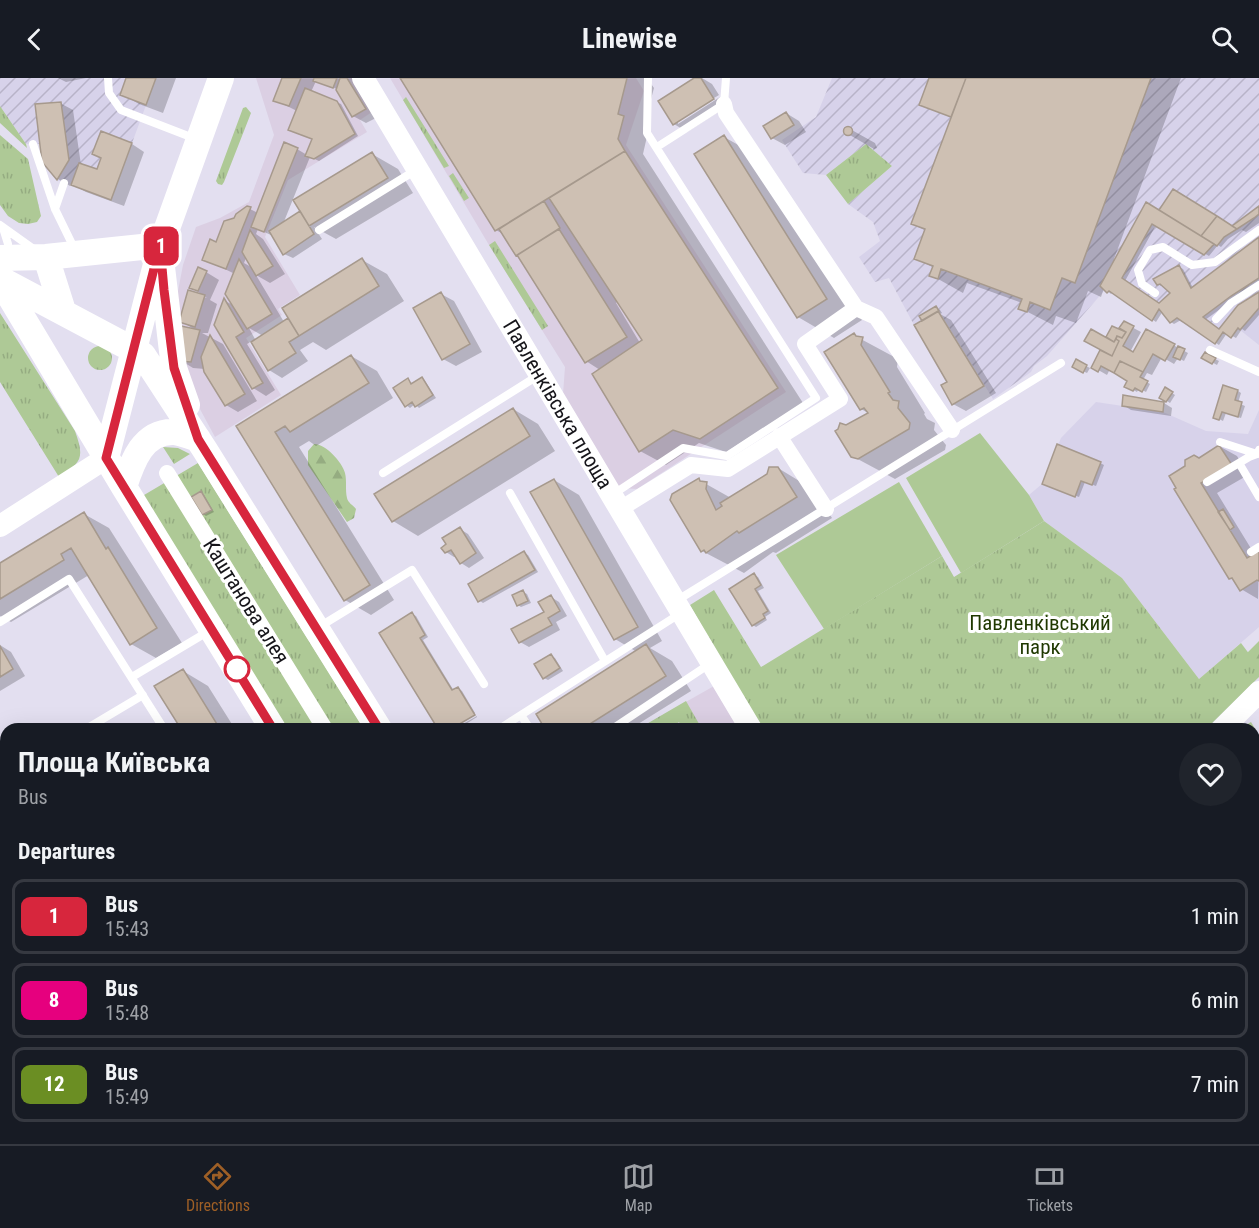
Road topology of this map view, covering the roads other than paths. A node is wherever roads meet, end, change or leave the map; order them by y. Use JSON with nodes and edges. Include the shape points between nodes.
{"nodes":[{"id":1,"x":108,"y":78,"type":"edge"},
{"id":2,"x":221,"y":78,"type":"edge"},
{"id":3,"x":363,"y":78,"type":"edge"},
{"id":4,"x":648,"y":78,"type":"edge"},
{"id":5,"x":726,"y":78,"type":"edge"},
{"id":6,"x":724,"y":104,"type":"junction"},
{"id":7,"x":198,"y":140,"type":"junction"},
{"id":8,"x":33,"y":144,"type":"dead end"},
{"id":9,"x":657,"y":147,"type":"junction"},
{"id":10,"x":417,"y":168,"type":"junction"},
{"id":11,"x":64,"y":183,"type":"dead end"},
{"id":12,"x":55,"y":209,"type":"junction"},
{"id":13,"x":2,"y":226,"type":"edge"},
{"id":14,"x":320,"y":230,"type":"dead end"},
{"id":15,"x":1259,"y":230,"type":"edge"},
{"id":16,"x":160,"y":245,"type":"junction"},
{"id":17,"x":77,"y":254,"type":"junction"},
{"id":18,"x":46,"y":257,"type":"junction"},
{"id":19,"x":2,"y":269,"type":"edge"},
{"id":20,"x":1259,"y":285,"type":"edge"},
{"id":21,"x":1155,"y":294,"type":"dead end"},
{"id":22,"x":856,"y":308,"type":"junction"},
{"id":23,"x":63,"y":311,"type":"junction"},
{"id":24,"x":1216,"y":319,"type":"dead end"},
{"id":25,"x":134,"y":350,"type":"junction"},
{"id":26,"x":1210,"y":350,"type":"dead end"},
{"id":27,"x":1061,"y":363,"type":"dead end"},
{"id":28,"x":1259,"y":372,"type":"edge"},
{"id":29,"x":539,"y":375,"type":"junction"},
{"id":30,"x":952,"y":430,"type":"junction"},
{"id":31,"x":779,"y":436,"type":"junction"},
{"id":32,"x":198,"y":439,"type":"junction"},
{"id":33,"x":1220,"y":442,"type":"dead end"},
{"id":34,"x":1258,"y":453,"type":"edge"},
{"id":35,"x":106,"y":458,"type":"junction"},
{"id":36,"x":1239,"y":463,"type":"junction"},
{"id":37,"x":167,"y":473,"type":"dead end"},
{"id":38,"x":383,"y":473,"type":"dead end"},
{"id":39,"x":1207,"y":483,"type":"dead end"},
{"id":40,"x":124,"y":487,"type":"junction"},
{"id":41,"x":510,"y":494,"type":"dead end"},
{"id":42,"x":1259,"y":497,"type":"edge"},
{"id":43,"x":616,"y":502,"type":"junction"},
{"id":44,"x":826,"y":508,"type":"junction"},
{"id":45,"x":0,"y":526,"type":"edge"},
{"id":46,"x":1259,"y":547,"type":"edge"},
{"id":47,"x":1251,"y":552,"type":"dead end"},
{"id":48,"x":678,"y":607,"type":"junction"},
{"id":49,"x":0,"y":622,"type":"edge"},
{"id":50,"x":316,"y":629,"type":"junction"},
{"id":51,"x":212,"y":630,"type":"junction"},
{"id":52,"x":605,"y":660,"type":"junction"},
{"id":53,"x":711,"y":663,"type":"junction"},
{"id":54,"x":132,"y":677,"type":"junction"},
{"id":55,"x":484,"y":684,"type":"dead end"},
{"id":56,"x":1259,"y":692,"type":"edge"},
{"id":57,"x":143,"y":695,"type":"junction"},
{"id":58,"x":1259,"y":705,"type":"edge"},
{"id":59,"x":521,"y":715,"type":"junction"},
{"id":60,"x":96,"y":723,"type":"edge"},
{"id":61,"x":160,"y":723,"type":"edge"},
{"id":62,"x":269,"y":723,"type":"edge"},
{"id":63,"x":321,"y":723,"type":"edge"},
{"id":64,"x":375,"y":723,"type":"edge"},
{"id":65,"x":508,"y":723,"type":"edge"},
{"id":66,"x":526,"y":723,"type":"edge"},
{"id":67,"x":621,"y":723,"type":"edge"},
{"id":68,"x":747,"y":723,"type":"edge"},
{"id":69,"x":1229,"y":723,"type":"edge"}],
"edges":[{"from":1,"to":7,"type":"lane","via":[[109,93],[121,110]]},
{"from":2,"to":7,"type":"main road"},
{"from":3,"to":10,"type":"street","name":"Павленківська площа"},
{"from":4,"to":9,"type":"lane","via":[[647,133]]},
{"from":5,"to":6,"type":"lane"},
{"from":6,"to":9,"type":"lane"},
{"from":6,"to":22,"type":"street","via":[[726,113]]},
{"from":7,"to":16,"type":"main road"},
{"from":8,"to":12,"type":"lane"},
{"from":9,"to":43,"type":"lane","via":[[816,398],[727,456],[683,448]]},
{"from":10,"to":14,"type":"lane"},
{"from":10,"to":29,"type":"street","name":"Павленківська площа"},
{"from":11,"to":12,"type":"lane"},
{"from":12,"to":17,"type":"lane"},
{"from":13,"to":18,"type":"lane"},
{"from":13,"to":19,"type":"lane","via":[[8,244]]},
{"from":15,"to":21,"type":"lane","via":[[1215,262],[1192,265],[1163,247],[1150,250],[1138,270],[1142,284]]},
{"from":16,"to":17,"type":"main road"},
{"from":16,"to":25,"type":"main road"},
{"from":16,"to":32,"type":"main road","via":[[174,368]]},
{"from":17,"to":18,"type":"main road"},
{"from":18,"to":19,"type":"main road"},
{"from":18,"to":23,"type":"main road"},
{"from":19,"to":23,"type":"main road"},
{"from":19,"to":35,"type":"main road"},
{"from":20,"to":24,"type":"lane","via":[[1231,303]]},
{"from":22,"to":30,"type":"street","via":[[876,317]]},
{"from":22,"to":31,"type":"street","via":[[805,344],[840,399]]},
{"from":23,"to":25,"type":"main road"},
{"from":25,"to":32,"type":"main road","via":[[143,355]]},
{"from":25,"to":35,"type":"main road"},
{"from":26,"to":28,"type":"lane"},
{"from":27,"to":30,"type":"lane"},
{"from":29,"to":38,"type":"lane"},
{"from":29,"to":43,"type":"street","name":"Павленківська площа"},
{"from":30,"to":44,"type":"lane"},
{"from":31,"to":43,"type":"street","via":[[728,469],[691,465]]},
{"from":31,"to":44,"type":"street"},
{"from":32,"to":40,"type":"main road","via":[[177,432],[154,436],[137,453]]},
{"from":32,"to":50,"type":"main road"},
{"from":33,"to":34,"type":"lane"},
{"from":34,"to":36,"type":"lane"},
{"from":35,"to":40,"type":"main road"},
{"from":35,"to":45,"type":"street"},
{"from":36,"to":39,"type":"lane"},
{"from":36,"to":42,"type":"lane"},
{"from":37,"to":63,"type":"street","name":"Каштанова алея"},
{"from":40,"to":51,"type":"main road"},
{"from":41,"to":52,"type":"lane"},
{"from":43,"to":48,"type":"street","name":"Павленківська площа"},
{"from":44,"to":48,"type":"lane"},
{"from":46,"to":47,"type":"lane"},
{"from":48,"to":52,"type":"lane"},
{"from":48,"to":53,"type":"street","name":"Павленківська площа"},
{"from":49,"to":54,"type":"lane","via":[[69,579]]},
{"from":50,"to":55,"type":"lane","via":[[412,570]]},
{"from":50,"to":64,"type":"main road"},
{"from":51,"to":54,"type":"lane"},
{"from":51,"to":62,"type":"main road"},
{"from":52,"to":59,"type":"lane"},
{"from":53,"to":67,"type":"lane"},
{"from":53,"to":68,"type":"street","name":"Павленківська площа"},
{"from":54,"to":57,"type":"lane"},
{"from":56,"to":69,"type":"street"},
{"from":57,"to":60,"type":"lane"},
{"from":57,"to":61,"type":"lane"},
{"from":58,"to":69,"type":"street"},
{"from":59,"to":65,"type":"lane"},
{"from":59,"to":66,"type":"lane"}]}
